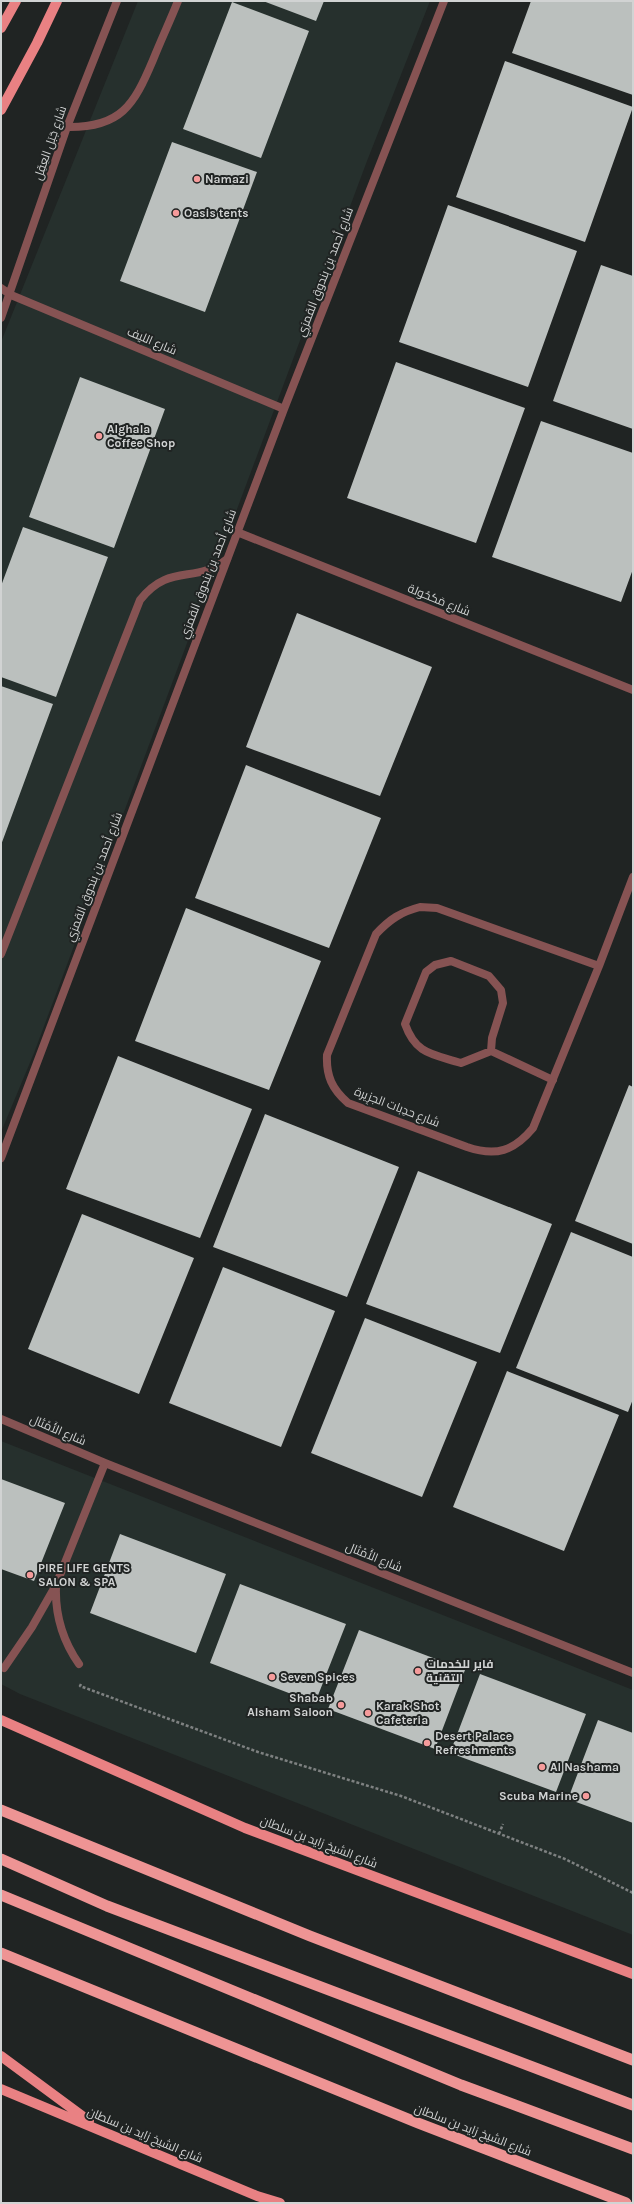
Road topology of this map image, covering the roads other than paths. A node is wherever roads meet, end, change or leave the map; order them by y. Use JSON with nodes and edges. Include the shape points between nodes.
{"nodes":[{"id":1,"x":16,"y":1,"type":"edge"},
{"id":2,"x":57,"y":1,"type":"edge"},
{"id":3,"x":117,"y":1,"type":"edge"},
{"id":4,"x":178,"y":1,"type":"edge"},
{"id":5,"x":444,"y":1,"type":"edge"},
{"id":6,"x":1,"y":28,"type":"edge"},
{"id":7,"x":1,"y":110,"type":"edge"},
{"id":8,"x":67,"y":128,"type":"junction"},
{"id":9,"x":1,"y":288,"type":"edge"},
{"id":10,"x":1,"y":294,"type":"edge"},
{"id":11,"x":11,"y":295,"type":"junction"},
{"id":12,"x":1,"y":318,"type":"edge"},
{"id":13,"x":284,"y":409,"type":"junction"},
{"id":14,"x":237,"y":532,"type":"junction"},
{"id":15,"x":227,"y":559,"type":"junction"},
{"id":16,"x":633,"y":690,"type":"edge"},
{"id":17,"x":633,"y":878,"type":"edge"},
{"id":18,"x":1,"y":954,"type":"edge"},
{"id":19,"x":599,"y":966,"type":"junction"},
{"id":20,"x":491,"y":1051,"type":"junction"},
{"id":21,"x":554,"y":1080,"type":"junction"},
{"id":22,"x":1,"y":1158,"type":"edge"},
{"id":23,"x":1,"y":1419,"type":"edge"},
{"id":24,"x":105,"y":1462,"type":"junction"},
{"id":25,"x":56,"y":1584,"type":"junction"},
{"id":26,"x":79,"y":1664,"type":"dead end"},
{"id":27,"x":4,"y":1668,"type":"dead end"},
{"id":28,"x":633,"y":1673,"type":"edge"},
{"id":29,"x":1,"y":1720,"type":"edge"},
{"id":30,"x":1,"y":1810,"type":"edge"},
{"id":31,"x":1,"y":1859,"type":"edge"},
{"id":32,"x":1,"y":1895,"type":"edge"},
{"id":33,"x":1,"y":1953,"type":"edge"},
{"id":34,"x":633,"y":1974,"type":"edge"},
{"id":35,"x":1,"y":2056,"type":"edge"},
{"id":36,"x":633,"y":2060,"type":"edge"},
{"id":37,"x":1,"y":2089,"type":"edge"},
{"id":38,"x":633,"y":2105,"type":"edge"},
{"id":39,"x":102,"y":2131,"type":"junction"},
{"id":40,"x":633,"y":2149,"type":"edge"},
{"id":41,"x":280,"y":2203,"type":"edge"},
{"id":42,"x":626,"y":2203,"type":"edge"}],
"edges":[{"from":1,"to":6,"type":"main road"},
{"from":2,"to":7,"type":"main road"},
{"from":3,"to":8,"type":"street","name":"شارع جَبَل العِقِل"},
{"from":4,"to":8,"type":"street","via":[[136,97],[123,112],[106,122],[87,128]]},
{"from":5,"to":13,"type":"street","name":"شارع أحمد بن بندوق القمزي"},
{"from":8,"to":11,"type":"street","name":"شارع جَبَل العِقِل"},
{"from":9,"to":11,"type":"street","name":"شارع الليف"},
{"from":10,"to":11,"type":"street","name":"شارع الليف"},
{"from":11,"to":12,"type":"street"},
{"from":11,"to":13,"type":"street","name":"شارع الليف"},
{"from":13,"to":14,"type":"street","name":"شارع أحمد بن بندوق القمزي"},
{"from":14,"to":15,"type":"street","name":"شارع أحمد بن بندوق القمزي"},
{"from":14,"to":16,"type":"street","name":"شارع مَكحُولة"},
{"from":15,"to":18,"type":"street","via":[[210,571],[176,575],[161,580],[140,600]]},
{"from":15,"to":22,"type":"street","name":"شارع أحمد بن بندوق القمزي"},
{"from":17,"to":19,"type":"street","name":"شارع حدِبات الجزِيرة"},
{"from":19,"to":21,"type":"street","name":"شارع حدِبات الجزِيرة"},
{"from":19,"to":21,"type":"street","name":"شارع حدِبات الجزِيرة","via":[[437,908],[420,907],[403,911],[388,921],[376,934],[327,1055],[326,1069],[330,1082],[348,1103],[481,1152],[497,1152],[511,1148],[524,1140],[533,1128]]},
{"from":20,"to":20,"type":"street","via":[[492,1038],[503,1003],[501,990],[490,976],[451,961],[435,965],[426,972],[406,1024],[410,1038],[420,1049],[461,1063]]},
{"from":20,"to":21,"type":"street"},
{"from":23,"to":24,"type":"street","name":"شارع الأَمْثال"},
{"from":24,"to":25,"type":"street"},
{"from":24,"to":28,"type":"street","name":"شارع الأَمْثال"},
{"from":25,"to":26,"type":"street","via":[[56,1613],[71,1652]]},
{"from":25,"to":27,"type":"street","via":[[32,1627]]},
{"from":29,"to":34,"type":"main road","name":"شارع الشيخ زايد بن سلطان","via":[[245,1828]]},
{"from":30,"to":36,"type":"highway","via":[[310,1936]]},
{"from":31,"to":38,"type":"highway","via":[[108,1906]]},
{"from":32,"to":40,"type":"highway","via":[[461,2085]]},
{"from":33,"to":42,"type":"highway","name":"شارع الشيخ زايد بن سلطان","via":[[418,2123]]},
{"from":35,"to":39,"type":"main road"},
{"from":37,"to":39,"type":"main road","name":"شارع الشيخ زايد بن سلطان"},
{"from":39,"to":41,"type":"main road","name":"شارع الشيخ زايد بن سلطان","via":[[257,2196]]}]}
